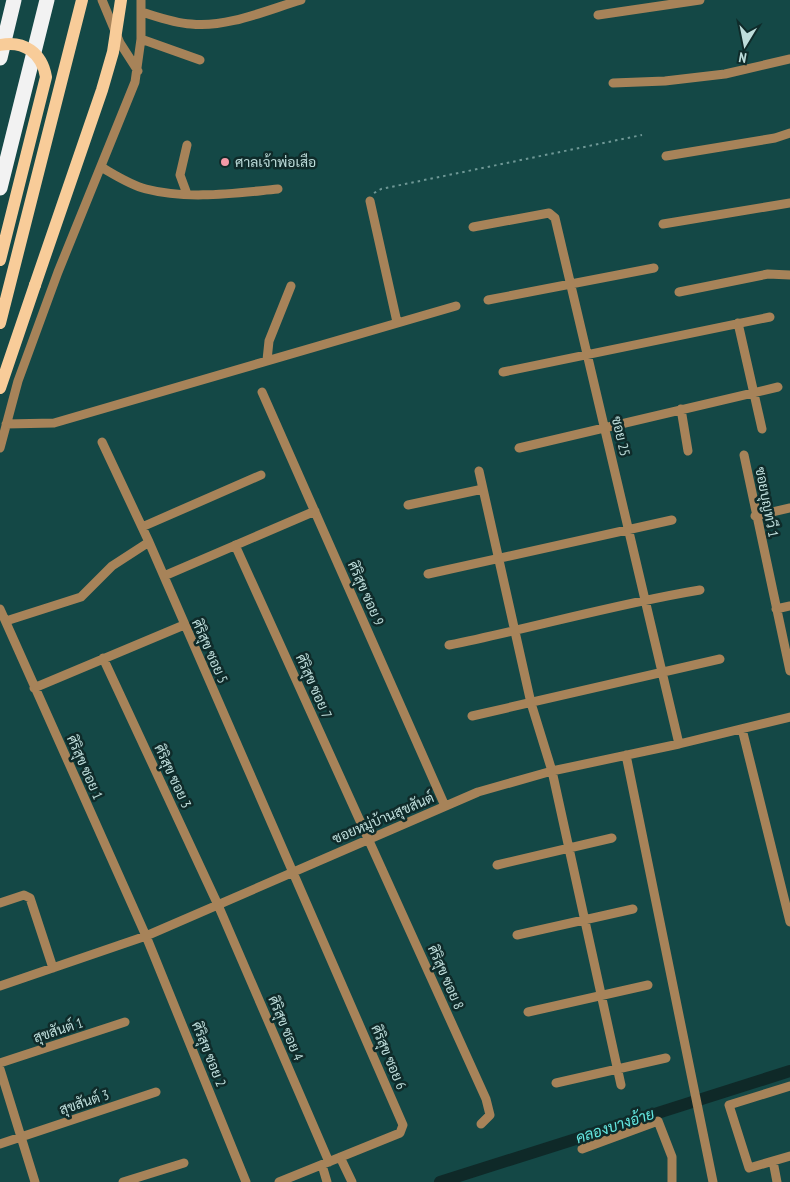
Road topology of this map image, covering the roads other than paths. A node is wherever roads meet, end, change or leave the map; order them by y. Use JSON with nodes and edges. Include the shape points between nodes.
{"nodes":[{"id":1,"x":14,"y":0,"type":"edge"},
{"id":2,"x":47,"y":0,"type":"edge"},
{"id":3,"x":82,"y":0,"type":"edge"},
{"id":4,"x":102,"y":0,"type":"edge"},
{"id":5,"x":121,"y":0,"type":"edge"},
{"id":6,"x":141,"y":0,"type":"edge"},
{"id":7,"x":300,"y":0,"type":"edge"},
{"id":8,"x":700,"y":0,"type":"edge"},
{"id":9,"x":142,"y":12,"type":"junction"},
{"id":10,"x":598,"y":15,"type":"dead end"},
{"id":11,"x":141,"y":39,"type":"junction"},
{"id":12,"x":0,"y":44,"type":"edge"},
{"id":13,"x":0,"y":58,"type":"edge"},
{"id":14,"x":790,"y":58,"type":"edge"},
{"id":15,"x":200,"y":60,"type":"dead end"},
{"id":16,"x":138,"y":71,"type":"junction"},
{"id":17,"x":613,"y":83,"type":"dead end"},
{"id":18,"x":790,"y":133,"type":"edge"},
{"id":19,"x":187,"y":145,"type":"dead end"},
{"id":20,"x":666,"y":156,"type":"dead end"},
{"id":21,"x":101,"y":166,"type":"junction"},
{"id":22,"x":0,"y":188,"type":"edge"},
{"id":23,"x":278,"y":189,"type":"dead end"},
{"id":24,"x":187,"y":194,"type":"junction"},
{"id":25,"x":370,"y":201,"type":"road end"},
{"id":26,"x":790,"y":204,"type":"edge"},
{"id":27,"x":664,"y":224,"type":"dead end"},
{"id":28,"x":473,"y":227,"type":"dead end"},
{"id":29,"x":0,"y":260,"type":"edge"},
{"id":30,"x":654,"y":268,"type":"dead end"},
{"id":31,"x":790,"y":275,"type":"edge"},
{"id":32,"x":573,"y":284,"type":"junction"},
{"id":33,"x":291,"y":286,"type":"dead end"},
{"id":34,"x":679,"y":292,"type":"dead end"},
{"id":35,"x":488,"y":300,"type":"dead end"},
{"id":36,"x":456,"y":306,"type":"dead end"},
{"id":37,"x":770,"y":317,"type":"dead end"},
{"id":38,"x":397,"y":322,"type":"junction"},
{"id":39,"x":738,"y":323,"type":"junction"},
{"id":40,"x":0,"y":324,"type":"edge"},
{"id":41,"x":589,"y":354,"type":"junction"},
{"id":42,"x":267,"y":360,"type":"junction"},
{"id":43,"x":503,"y":372,"type":"dead end"},
{"id":44,"x":778,"y":387,"type":"dead end"},
{"id":45,"x":0,"y":388,"type":"edge"},
{"id":46,"x":262,"y":392,"type":"dead end"},
{"id":47,"x":753,"y":393,"type":"junction"},
{"id":48,"x":681,"y":409,"type":"junction"},
{"id":49,"x":6,"y":424,"type":"junction"},
{"id":50,"x":605,"y":426,"type":"junction"},
{"id":51,"x":762,"y":429,"type":"dead end"},
{"id":52,"x":102,"y":442,"type":"dead end"},
{"id":53,"x":0,"y":448,"type":"edge"},
{"id":54,"x":519,"y":448,"type":"dead end"},
{"id":55,"x":688,"y":451,"type":"dead end"},
{"id":56,"x":744,"y":455,"type":"dead end"},
{"id":57,"x":480,"y":471,"type":"dead end"},
{"id":58,"x":260,"y":476,"type":"dead end"},
{"id":59,"x":483,"y":490,"type":"junction"},
{"id":60,"x":408,"y":504,"type":"dead end"},
{"id":61,"x":790,"y":508,"type":"edge"},
{"id":62,"x":315,"y":511,"type":"junction"},
{"id":63,"x":756,"y":516,"type":"junction"},
{"id":64,"x":672,"y":520,"type":"dead end"},
{"id":65,"x":142,"y":527,"type":"junction"},
{"id":66,"x":629,"y":529,"type":"junction"},
{"id":67,"x":149,"y":542,"type":"junction"},
{"id":68,"x":235,"y":545,"type":"junction"},
{"id":69,"x":499,"y":559,"type":"junction"},
{"id":70,"x":428,"y":574,"type":"dead end"},
{"id":71,"x":164,"y":576,"type":"junction"},
{"id":72,"x":700,"y":590,"type":"dead end"},
{"id":73,"x":644,"y":599,"type":"junction"},
{"id":74,"x":790,"y":606,"type":"edge"},
{"id":75,"x":0,"y":609,"type":"edge"},
{"id":76,"x":776,"y":609,"type":"junction"},
{"id":77,"x":6,"y":621,"type":"junction"},
{"id":78,"x":184,"y":624,"type":"junction"},
{"id":79,"x":515,"y":632,"type":"junction"},
{"id":80,"x":449,"y":645,"type":"dead end"},
{"id":81,"x":103,"y":658,"type":"junction"},
{"id":82,"x":720,"y":659,"type":"dead end"},
{"id":83,"x":790,"y":671,"type":"edge"},
{"id":84,"x":662,"y":672,"type":"junction"},
{"id":85,"x":34,"y":688,"type":"junction"},
{"id":86,"x":531,"y":703,"type":"junction"},
{"id":87,"x":472,"y":716,"type":"dead end"},
{"id":88,"x":790,"y":717,"type":"edge"},
{"id":89,"x":742,"y":729,"type":"junction"},
{"id":90,"x":679,"y":744,"type":"junction"},
{"id":91,"x":626,"y":755,"type":"junction"},
{"id":92,"x":552,"y":771,"type":"junction"},
{"id":93,"x":445,"y":806,"type":"junction"},
{"id":94,"x":612,"y":838,"type":"dead end"},
{"id":95,"x":369,"y":839,"type":"junction"},
{"id":96,"x":569,"y":849,"type":"junction"},
{"id":97,"x":497,"y":866,"type":"dead end"},
{"id":98,"x":294,"y":871,"type":"junction"},
{"id":99,"x":0,"y":903,"type":"edge"},
{"id":100,"x":218,"y":905,"type":"junction"},
{"id":101,"x":632,"y":909,"type":"dead end"},
{"id":102,"x":585,"y":921,"type":"junction"},
{"id":103,"x":790,"y":922,"type":"edge"},
{"id":104,"x":517,"y":935,"type":"dead end"},
{"id":105,"x":146,"y":936,"type":"junction"},
{"id":106,"x":53,"y":968,"type":"junction"},
{"id":107,"x":648,"y":985,"type":"dead end"},
{"id":108,"x":0,"y":986,"type":"edge"},
{"id":109,"x":601,"y":995,"type":"junction"},
{"id":110,"x":528,"y":1012,"type":"dead end"},
{"id":111,"x":125,"y":1022,"type":"dead end"},
{"id":112,"x":666,"y":1058,"type":"dead end"},
{"id":113,"x":0,"y":1063,"type":"edge"},
{"id":114,"x":618,"y":1068,"type":"junction"},
{"id":115,"x":0,"y":1070,"type":"edge"},
{"id":116,"x":556,"y":1083,"type":"dead end"},
{"id":117,"x":621,"y":1085,"type":"dead end"},
{"id":118,"x":790,"y":1086,"type":"edge"},
{"id":119,"x":156,"y":1092,"type":"dead end"},
{"id":120,"x":481,"y":1124,"type":"dead end"},
{"id":121,"x":21,"y":1138,"type":"junction"},
{"id":122,"x":0,"y":1144,"type":"edge"},
{"id":123,"x":582,"y":1149,"type":"dead end"},
{"id":124,"x":790,"y":1156,"type":"edge"},
{"id":125,"x":340,"y":1157,"type":"junction"},
{"id":126,"x":773,"y":1161,"type":"junction"},
{"id":127,"x":184,"y":1163,"type":"dead end"},
{"id":128,"x":326,"y":1164,"type":"junction"},
{"id":129,"x":35,"y":1182,"type":"edge"},
{"id":130,"x":123,"y":1182,"type":"edge"},
{"id":131,"x":246,"y":1182,"type":"edge"},
{"id":132,"x":279,"y":1182,"type":"edge"},
{"id":133,"x":327,"y":1182,"type":"edge"},
{"id":134,"x":352,"y":1182,"type":"edge"},
{"id":135,"x":672,"y":1182,"type":"edge"},
{"id":136,"x":713,"y":1182,"type":"edge"},
{"id":137,"x":778,"y":1182,"type":"edge"}],
"edges":[{"from":1,"to":13,"type":"highway"},
{"from":2,"to":22,"type":"highway"},
{"from":3,"to":40,"type":"main road"},
{"from":4,"to":16,"type":"street","via":[[120,43]]},
{"from":5,"to":45,"type":"main road","bridge":true,"via":[[113,52],[102,90]]},
{"from":6,"to":9,"type":"street"},
{"from":7,"to":9,"type":"street","via":[[208,25],[175,22]]},
{"from":8,"to":10,"type":"street"},
{"from":9,"to":11,"type":"street"},
{"from":11,"to":15,"type":"street"},
{"from":11,"to":16,"type":"street"},
{"from":12,"to":29,"type":"main road","bridge":true,"via":[[15,43],[32,50],[39,58],[46,77]]},
{"from":14,"to":17,"type":"street","via":[[725,74]]},
{"from":16,"to":21,"type":"street"},
{"from":18,"to":20,"type":"street"},
{"from":19,"to":24,"type":"street","via":[[180,175]]},
{"from":21,"to":24,"type":"street","via":[[133,185]]},
{"from":21,"to":49,"type":"street","via":[[58,272],[18,381]]},
{"from":23,"to":24,"type":"street"},
{"from":25,"to":38,"type":"street"},
{"from":26,"to":27,"type":"street"},
{"from":28,"to":32,"type":"street","name":"ซอย 25","via":[[552,213]]},
{"from":30,"to":32,"type":"street"},
{"from":31,"to":34,"type":"street","via":[[768,274]]},
{"from":32,"to":35,"type":"street"},
{"from":32,"to":41,"type":"street","name":"ซอย 25"},
{"from":33,"to":42,"type":"street","via":[[269,341]]},
{"from":36,"to":38,"type":"street"},
{"from":37,"to":39,"type":"street"},
{"from":38,"to":42,"type":"street"},
{"from":39,"to":41,"type":"street"},
{"from":39,"to":47,"type":"street"},
{"from":41,"to":43,"type":"street"},
{"from":41,"to":50,"type":"street","name":"ซอย 25"},
{"from":42,"to":49,"type":"street","via":[[54,423]]},
{"from":44,"to":47,"type":"street"},
{"from":46,"to":62,"type":"street","name":"ศิริสุข ซอย 9"},
{"from":47,"to":48,"type":"street"},
{"from":47,"to":51,"type":"street"},
{"from":48,"to":50,"type":"street"},
{"from":48,"to":55,"type":"street"},
{"from":49,"to":53,"type":"street"},
{"from":50,"to":54,"type":"street"},
{"from":50,"to":66,"type":"street","name":"ซอย 25"},
{"from":52,"to":65,"type":"street","name":"ศิริสุข ซอย 5"},
{"from":56,"to":63,"type":"street","name":"ซอยบุญทวี 1"},
{"from":57,"to":59,"type":"street"},
{"from":58,"to":65,"type":"street"},
{"from":59,"to":60,"type":"street"},
{"from":59,"to":69,"type":"street"},
{"from":61,"to":63,"type":"street"},
{"from":62,"to":68,"type":"street"},
{"from":62,"to":93,"type":"street","name":"ศิริสุข ซอย 9"},
{"from":63,"to":76,"type":"street","name":"ซอยบุญทวี 1"},
{"from":64,"to":66,"type":"street"},
{"from":65,"to":67,"type":"street","name":"ศิริสุข ซอย 5"},
{"from":66,"to":69,"type":"street"},
{"from":66,"to":73,"type":"street","name":"ซอย 25"},
{"from":67,"to":71,"type":"street","name":"ศิริสุข ซอย 5"},
{"from":67,"to":77,"type":"street","via":[[112,566],[81,597]]},
{"from":68,"to":71,"type":"street"},
{"from":68,"to":95,"type":"street","name":"ศิริสุข ซอย 7"},
{"from":69,"to":70,"type":"street"},
{"from":69,"to":79,"type":"street"},
{"from":71,"to":78,"type":"street","name":"ศิริสุข ซอย 5"},
{"from":72,"to":73,"type":"street"},
{"from":73,"to":79,"type":"street"},
{"from":73,"to":84,"type":"street","name":"ซอย 25"},
{"from":74,"to":76,"type":"street"},
{"from":75,"to":77,"type":"street","name":"ศิริสุข ซอย 1"},
{"from":76,"to":83,"type":"street","name":"ซอยบุญทวี 1"},
{"from":77,"to":85,"type":"street","name":"ศิริสุข ซอย 1"},
{"from":78,"to":81,"type":"street"},
{"from":78,"to":98,"type":"street","name":"ศิริสุข ซอย 5"},
{"from":79,"to":80,"type":"street"},
{"from":79,"to":86,"type":"street"},
{"from":81,"to":85,"type":"street"},
{"from":81,"to":100,"type":"street","name":"ศิริสุข ซอย 3"},
{"from":82,"to":84,"type":"street"},
{"from":84,"to":86,"type":"street"},
{"from":84,"to":90,"type":"street","name":"ซอย 25"},
{"from":85,"to":105,"type":"street","name":"ศิริสุข ซอย 1"},
{"from":86,"to":87,"type":"street"},
{"from":86,"to":92,"type":"street"},
{"from":88,"to":89,"type":"street","name":"ซอยหมู่บ้านสุขสันต์"},
{"from":89,"to":90,"type":"street","name":"ซอยหมู่บ้านสุขสันต์"},
{"from":89,"to":103,"type":"street"},
{"from":90,"to":91,"type":"street","name":"ซอยหมู่บ้านสุขสันต์"},
{"from":91,"to":92,"type":"street","name":"ซอยหมู่บ้านสุขสันต์"},
{"from":91,"to":136,"type":"street"},
{"from":92,"to":93,"type":"street","name":"ซอยหมู่บ้านสุขสันต์","via":[[478,792]]},
{"from":92,"to":96,"type":"street"},
{"from":93,"to":95,"type":"street","name":"ซอยหมู่บ้านสุขสันต์"},
{"from":94,"to":96,"type":"street"},
{"from":95,"to":98,"type":"street","name":"ซอยหมู่บ้านสุขสันต์"},
{"from":95,"to":120,"type":"street","name":"ศิริสุข ซอย 8","via":[[486,1100],[490,1115]]},
{"from":96,"to":97,"type":"street"},
{"from":96,"to":102,"type":"street"},
{"from":98,"to":100,"type":"street","name":"ซอยหมู่บ้านสุขสันต์"},
{"from":98,"to":125,"type":"street","name":"ศิริสุข ซอย 6","via":[[403,1125],[400,1134]]},
{"from":99,"to":106,"type":"street","via":[[24,895],[30,898]]},
{"from":100,"to":105,"type":"street","name":"ซอยหมู่บ้านสุขสันต์"},
{"from":100,"to":128,"type":"street","name":"ศิริสุข ซอย 4"},
{"from":101,"to":102,"type":"street"},
{"from":102,"to":104,"type":"street"},
{"from":102,"to":109,"type":"street"},
{"from":105,"to":106,"type":"street","name":"ซอยหมู่บ้านสุขสันต์"},
{"from":105,"to":131,"type":"street","name":"ศิริสุข ซอย 2"},
{"from":106,"to":108,"type":"street","name":"ซอยหมู่บ้านสุขสันต์"},
{"from":107,"to":109,"type":"street"},
{"from":109,"to":110,"type":"street"},
{"from":109,"to":114,"type":"street"},
{"from":111,"to":113,"type":"street","name":"สุขสันต์ 1"},
{"from":112,"to":114,"type":"street"},
{"from":114,"to":116,"type":"street"},
{"from":114,"to":117,"type":"street"},
{"from":115,"to":121,"type":"street"},
{"from":118,"to":126,"type":"street","via":[[729,1105],[749,1168]]},
{"from":119,"to":121,"type":"street","name":"สุขสันต์ 3"},
{"from":121,"to":122,"type":"street","name":"สุขสันต์ 3"},
{"from":121,"to":129,"type":"street"},
{"from":123,"to":135,"type":"street","via":[[658,1121],[672,1157]]},
{"from":124,"to":126,"type":"street"},
{"from":125,"to":128,"type":"street","name":"ศิริสุข ซอย 6"},
{"from":125,"to":134,"type":"street"},
{"from":126,"to":137,"type":"street"},
{"from":127,"to":130,"type":"street"},
{"from":128,"to":132,"type":"street","name":"ศิริสุข ซอย 6"},
{"from":128,"to":133,"type":"street","name":"ศิริสุข ซอย 4"}]}
